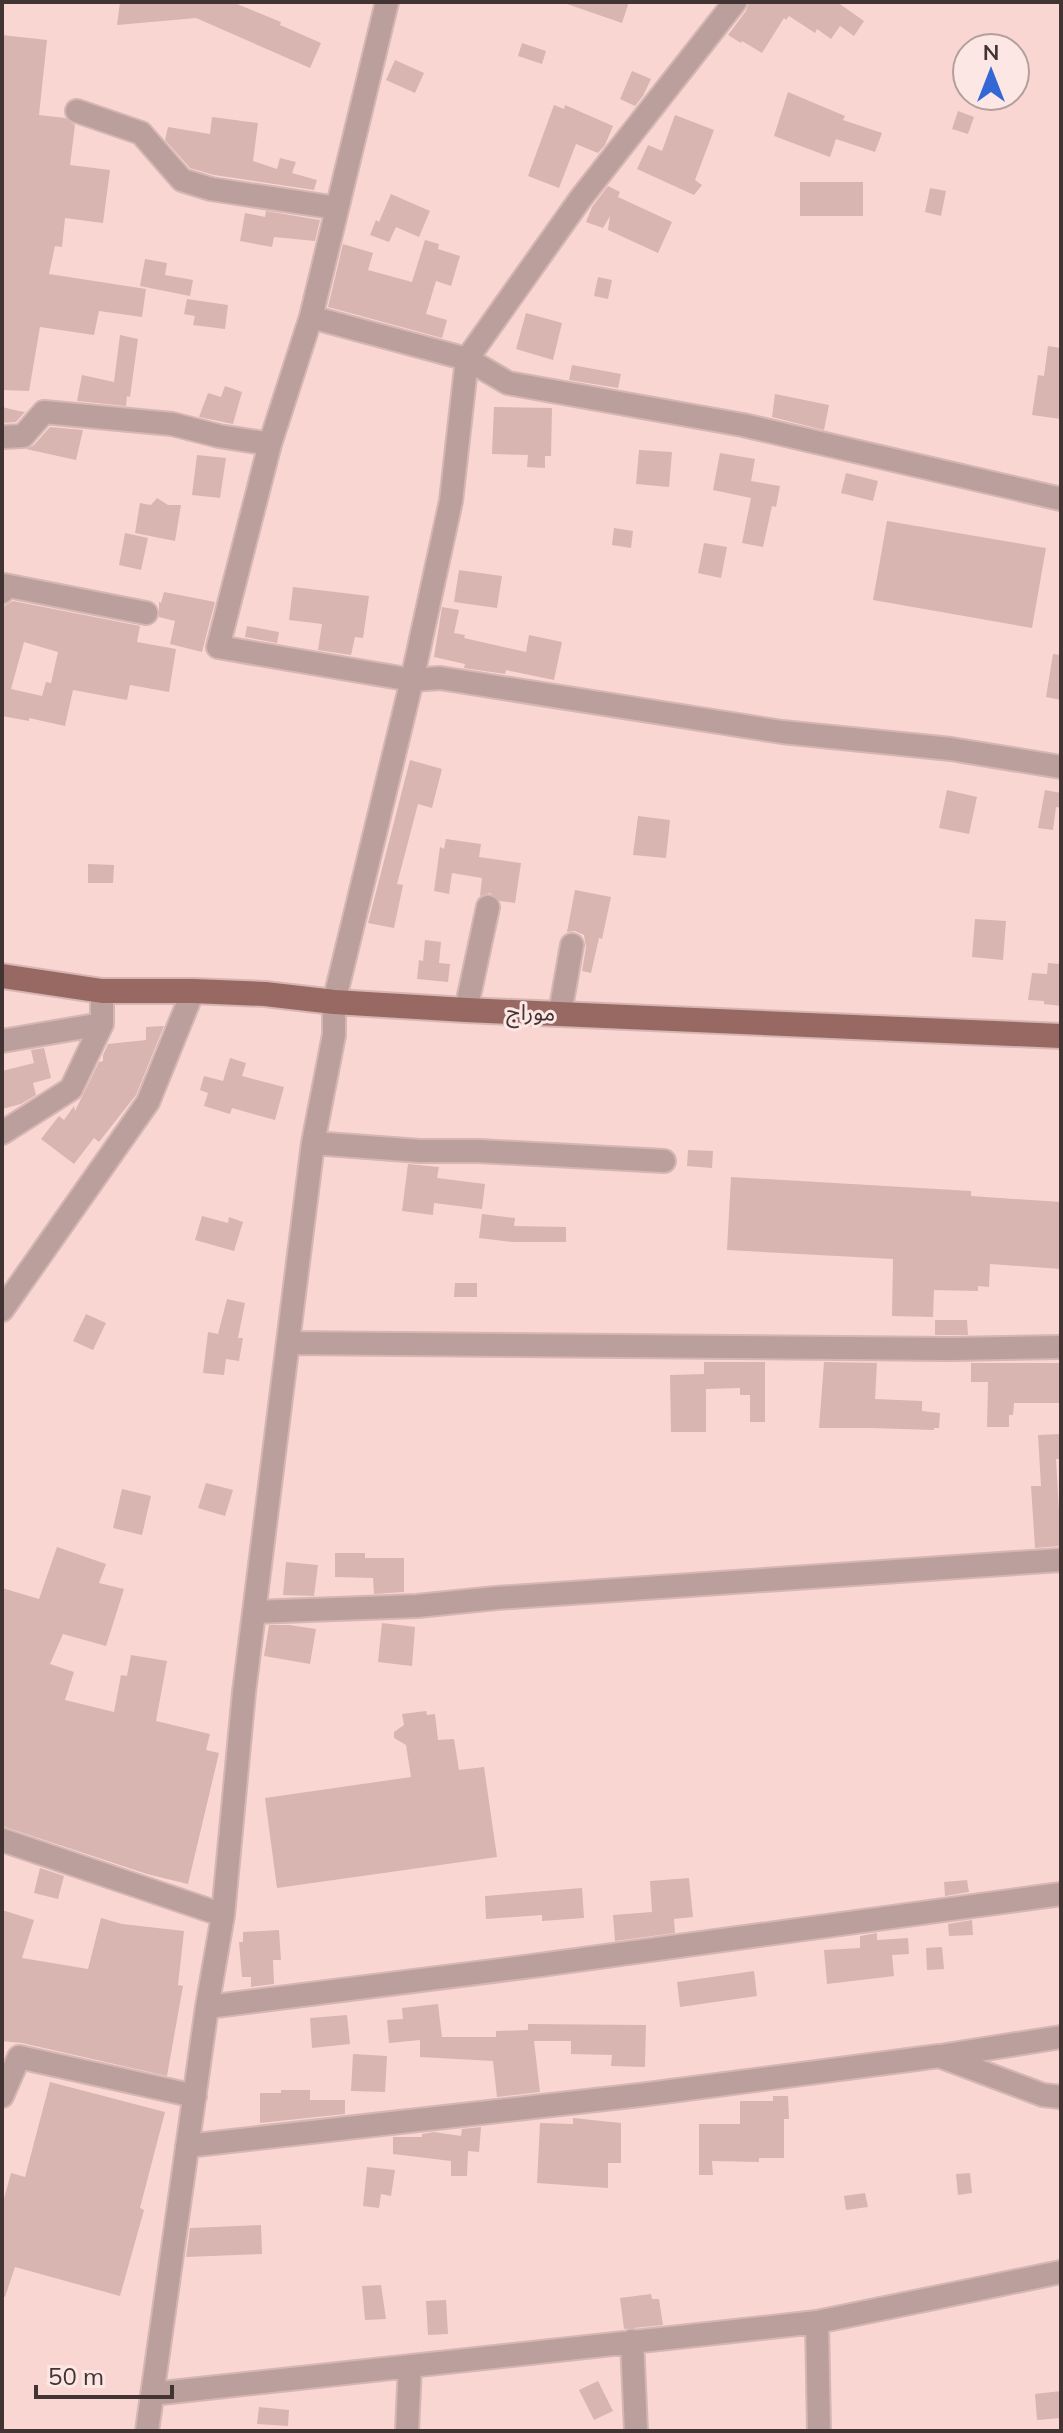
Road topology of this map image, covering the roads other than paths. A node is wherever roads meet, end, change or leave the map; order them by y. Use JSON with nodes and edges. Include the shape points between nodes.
{"nodes":[{"id":1,"x":387,"y":2,"type":"edge"},
{"id":2,"x":735,"y":2,"type":"edge"},
{"id":3,"x":77,"y":111,"type":"dead end"},
{"id":4,"x":337,"y":208,"type":"junction"},
{"id":5,"x":311,"y":317,"type":"junction"},
{"id":6,"x":467,"y":359,"type":"junction"},
{"id":7,"x":2,"y":437,"type":"edge"},
{"id":8,"x":270,"y":444,"type":"junction"},
{"id":9,"x":1061,"y":499,"type":"edge"},
{"id":10,"x":2,"y":592,"type":"edge"},
{"id":11,"x":146,"y":613,"type":"dead end"},
{"id":12,"x":412,"y":680,"type":"junction"},
{"id":13,"x":1061,"y":767,"type":"edge"},
{"id":14,"x":488,"y":907,"type":"dead end"},
{"id":15,"x":572,"y":945,"type":"dead end"},
{"id":16,"x":2,"y":976,"type":"edge"},
{"id":17,"x":102,"y":991,"type":"junction"},
{"id":18,"x":193,"y":991,"type":"junction"},
{"id":19,"x":334,"y":1002,"type":"junction"},
{"id":20,"x":466,"y":1010,"type":"junction"},
{"id":21,"x":560,"y":1013,"type":"junction"},
{"id":22,"x":102,"y":1024,"type":"junction"},
{"id":23,"x":1061,"y":1036,"type":"edge"},
{"id":24,"x":2,"y":1041,"type":"edge"},
{"id":25,"x":2,"y":1133,"type":"edge"},
{"id":26,"x":313,"y":1143,"type":"junction"},
{"id":27,"x":664,"y":1161,"type":"dead end"},
{"id":28,"x":2,"y":1310,"type":"edge"},
{"id":29,"x":289,"y":1343,"type":"junction"},
{"id":30,"x":1061,"y":1347,"type":"edge"},
{"id":31,"x":1061,"y":1560,"type":"edge"},
{"id":32,"x":254,"y":1612,"type":"junction"},
{"id":33,"x":2,"y":1840,"type":"edge"},
{"id":34,"x":1061,"y":1894,"type":"edge"},
{"id":35,"x":223,"y":1915,"type":"junction"},
{"id":36,"x":207,"y":2007,"type":"junction"},
{"id":37,"x":1061,"y":2037,"type":"edge"},
{"id":38,"x":939,"y":2056,"type":"junction"},
{"id":39,"x":2,"y":2096,"type":"edge"},
{"id":40,"x":195,"y":2096,"type":"junction"},
{"id":41,"x":1061,"y":2097,"type":"edge"},
{"id":42,"x":187,"y":2146,"type":"junction"},
{"id":43,"x":1061,"y":2272,"type":"edge"},
{"id":44,"x":817,"y":2322,"type":"junction"},
{"id":45,"x":632,"y":2341,"type":"junction"},
{"id":46,"x":410,"y":2366,"type":"junction"},
{"id":47,"x":152,"y":2394,"type":"junction"},
{"id":48,"x":147,"y":2431,"type":"edge"},
{"id":49,"x":407,"y":2431,"type":"edge"},
{"id":50,"x":636,"y":2431,"type":"edge"},
{"id":51,"x":819,"y":2431,"type":"edge"}],
"edges":[{"from":1,"to":4,"type":"street"},
{"from":2,"to":6,"type":"street","via":[[581,198]]},
{"from":3,"to":4,"type":"street","via":[[141,133],[182,180]]},
{"from":4,"to":5,"type":"street"},
{"from":5,"to":6,"type":"street"},
{"from":5,"to":8,"type":"street"},
{"from":6,"to":9,"type":"street","via":[[508,383],[743,425]]},
{"from":6,"to":12,"type":"street","via":[[451,501]]},
{"from":7,"to":8,"type":"street","via":[[23,436],[44,412],[172,424]]},
{"from":8,"to":12,"type":"street","via":[[218,647]]},
{"from":10,"to":11,"type":"street","via":[[4,585]]},
{"from":12,"to":13,"type":"street","via":[[440,678],[782,732],[951,749]]},
{"from":12,"to":19,"type":"street"},
{"from":14,"to":20,"type":"street"},
{"from":15,"to":21,"type":"street"},
{"from":16,"to":17,"type":"main road","name":"موراج"},
{"from":17,"to":18,"type":"main road","name":"موراج"},
{"from":17,"to":22,"type":"street"},
{"from":18,"to":19,"type":"main road","name":"موراج"},
{"from":18,"to":28,"type":"street","via":[[148,1102]]},
{"from":19,"to":20,"type":"main road","name":"موراج"},
{"from":19,"to":26,"type":"street","via":[[334,1035]]},
{"from":20,"to":21,"type":"main road","name":"موراج"},
{"from":21,"to":23,"type":"main road","name":"موراج"},
{"from":22,"to":24,"type":"street"},
{"from":22,"to":25,"type":"street","via":[[71,1089]]},
{"from":26,"to":27,"type":"street"},
{"from":26,"to":29,"type":"street"},
{"from":29,"to":30,"type":"street"},
{"from":29,"to":32,"type":"street"},
{"from":31,"to":32,"type":"street","via":[[417,1606]]},
{"from":32,"to":35,"type":"street"},
{"from":33,"to":35,"type":"street"},
{"from":34,"to":36,"type":"street"},
{"from":35,"to":36,"type":"street"},
{"from":36,"to":40,"type":"street"},
{"from":37,"to":38,"type":"street"},
{"from":38,"to":41,"type":"street"},
{"from":38,"to":42,"type":"street"},
{"from":39,"to":40,"type":"street","via":[[19,2057]]},
{"from":40,"to":42,"type":"street"},
{"from":42,"to":47,"type":"street"},
{"from":43,"to":44,"type":"street"},
{"from":44,"to":45,"type":"street"},
{"from":44,"to":51,"type":"street"},
{"from":45,"to":46,"type":"street"},
{"from":45,"to":50,"type":"street"},
{"from":46,"to":47,"type":"street"},
{"from":46,"to":49,"type":"street"},
{"from":47,"to":48,"type":"street"}]}
